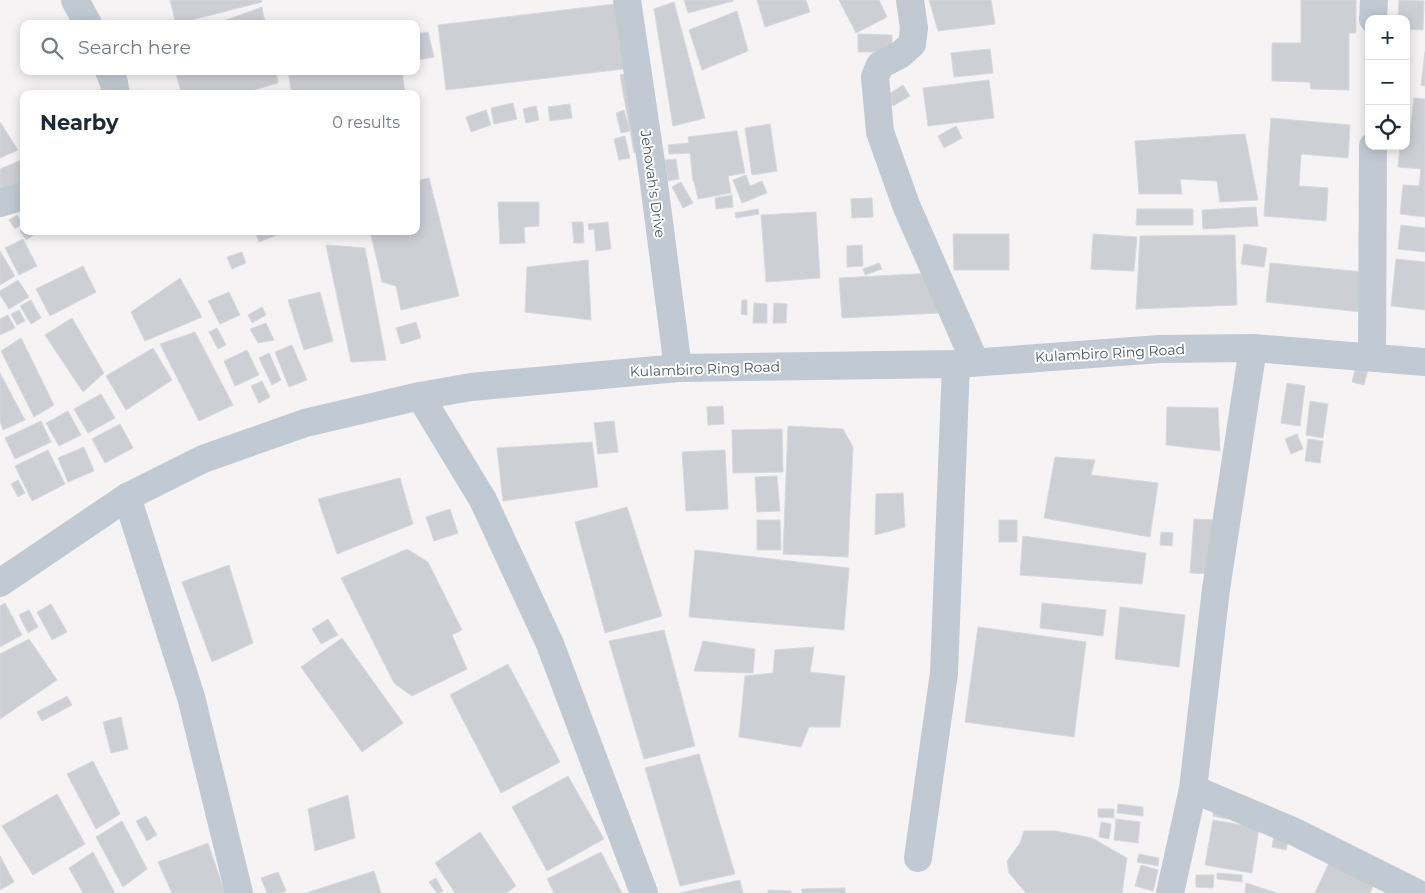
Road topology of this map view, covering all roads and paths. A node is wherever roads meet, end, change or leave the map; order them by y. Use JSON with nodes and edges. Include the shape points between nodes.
{"nodes":[{"id":1,"x":75,"y":0,"type":"edge"},
{"id":2,"x":626,"y":0,"type":"edge"},
{"id":3,"x":910,"y":0,"type":"edge"},
{"id":4,"x":1374,"y":0,"type":"edge"},
{"id":5,"x":1374,"y":15,"type":"edge"},
{"id":6,"x":86,"y":20,"type":"edge"},
{"id":7,"x":111,"y":75,"type":"edge"},
{"id":8,"x":115,"y":90,"type":"edge"},
{"id":9,"x":1373,"y":150,"type":"edge"},
{"id":10,"x":20,"y":197,"type":"edge"},
{"id":11,"x":0,"y":203,"type":"edge"},
{"id":12,"x":1253,"y":348,"type":"junction"},
{"id":13,"x":1372,"y":357,"type":"junction"},
{"id":14,"x":1425,"y":362,"type":"edge"},
{"id":15,"x":966,"y":363,"type":"junction"},
{"id":16,"x":678,"y":368,"type":"junction"},
{"id":17,"x":420,"y":396,"type":"junction"},
{"id":18,"x":127,"y":498,"type":"junction"},
{"id":19,"x":0,"y":583,"type":"edge"},
{"id":20,"x":1193,"y":789,"type":"junction"},
{"id":21,"x":918,"y":858,"type":"dead end"},
{"id":22,"x":239,"y":893,"type":"edge"},
{"id":23,"x":644,"y":893,"type":"edge"},
{"id":24,"x":1170,"y":893,"type":"edge"},
{"id":25,"x":1417,"y":893,"type":"edge"}],
"edges":[{"from":1,"to":6,"type":"street"},
{"from":2,"to":16,"type":"street","name":"Jehovah's Drive"},
{"from":3,"to":15,"type":"street","via":[[914,28],[912,44],[880,65],[875,77],[880,132]]},
{"from":4,"to":5,"type":"street"},
{"from":7,"to":8,"type":"street"},
{"from":9,"to":13,"type":"street"},
{"from":10,"to":11,"type":"street"},
{"from":12,"to":13,"type":"street","name":"Kulambiro Ring Road"},
{"from":12,"to":15,"type":"street","name":"Kulambiro Ring Road","via":[[1160,348]]},
{"from":12,"to":20,"type":"street","via":[[1216,589]]},
{"from":13,"to":14,"type":"street","name":"Kulambiro Ring Road"},
{"from":15,"to":16,"type":"street","name":"Kulambiro Ring Road"},
{"from":15,"to":21,"type":"street","via":[[944,673]]},
{"from":16,"to":17,"type":"street","name":"Kulambiro Ring Road"},
{"from":17,"to":18,"type":"street","name":"Kulambiro Ring Road","via":[[305,423],[203,459]]},
{"from":17,"to":23,"type":"street","via":[[482,500],[550,644]]},
{"from":18,"to":19,"type":"street","name":"Kulambiro Ring Road"},
{"from":18,"to":22,"type":"street","via":[[191,697]]},
{"from":20,"to":24,"type":"street"},
{"from":20,"to":25,"type":"street","via":[[1295,832]]}]}
